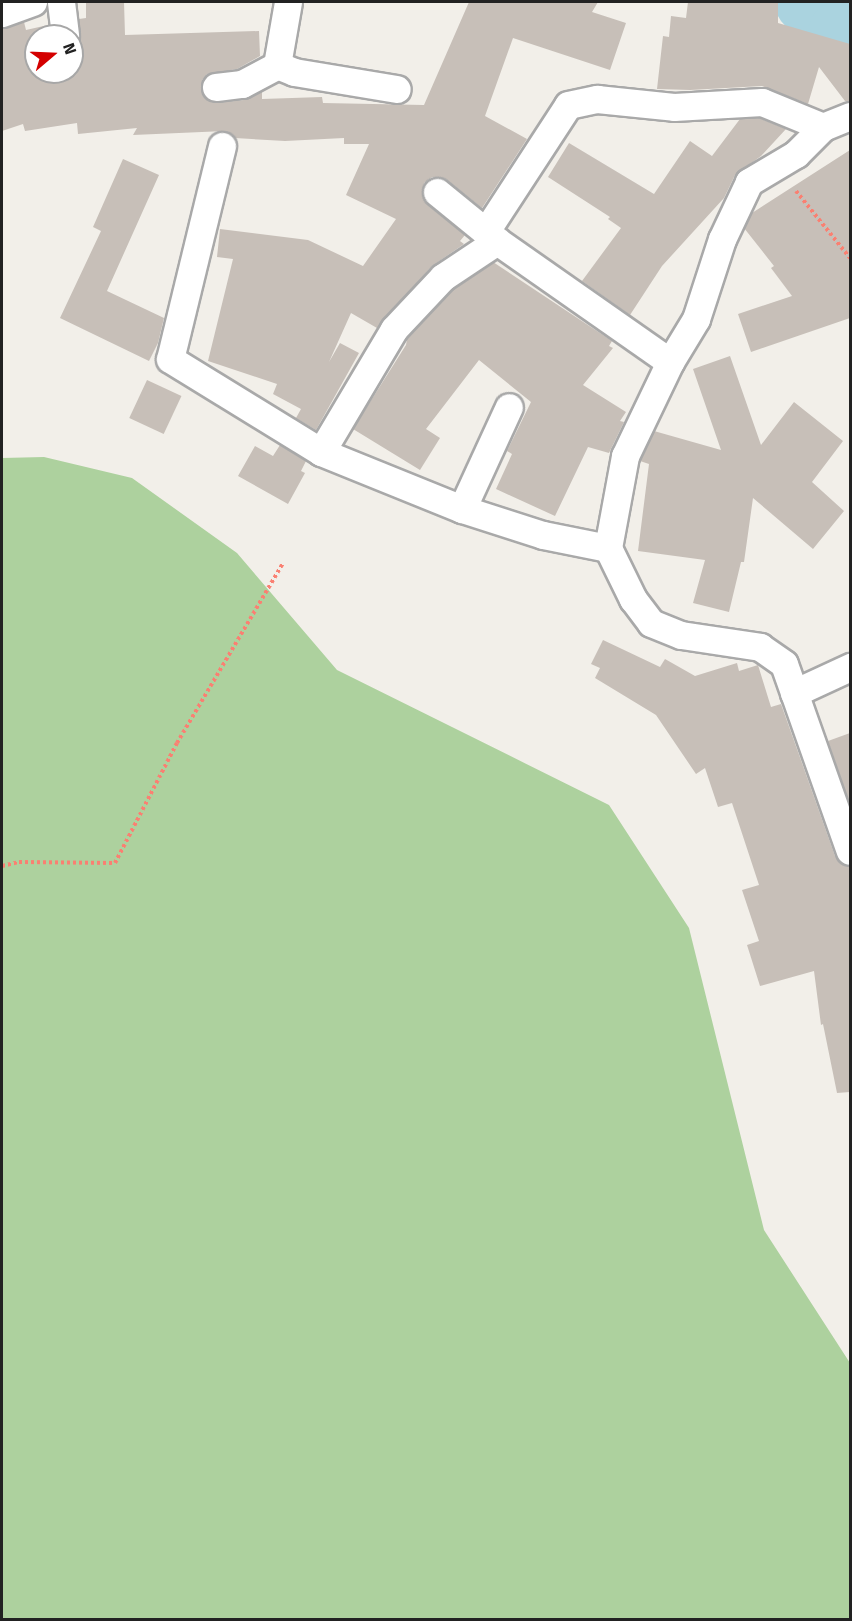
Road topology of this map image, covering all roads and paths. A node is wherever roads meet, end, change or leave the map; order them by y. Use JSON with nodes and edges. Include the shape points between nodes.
{"nodes":[{"id":1,"x":33,"y":2,"type":"edge"},
{"id":2,"x":61,"y":2,"type":"edge"},
{"id":3,"x":288,"y":2,"type":"edge"},
{"id":4,"x":2,"y":13,"type":"edge"},
{"id":5,"x":64,"y":24,"type":"edge"},
{"id":6,"x":277,"y":65,"type":"junction"},
{"id":7,"x":216,"y":87,"type":"dead end"},
{"id":8,"x":397,"y":89,"type":"dead end"},
{"id":9,"x":850,"y":117,"type":"edge"},
{"id":10,"x":823,"y":127,"type":"junction"},
{"id":11,"x":222,"y":146,"type":"dead end"},
{"id":12,"x":775,"y":164,"type":"junction"},
{"id":13,"x":437,"y":192,"type":"dead end"},
{"id":14,"x":491,"y":236,"type":"junction"},
{"id":15,"x":850,"y":258,"type":"edge"},
{"id":16,"x":670,"y":362,"type":"junction"},
{"id":17,"x":509,"y":407,"type":"dead end"},
{"id":18,"x":321,"y":452,"type":"junction"},
{"id":19,"x":462,"y":509,"type":"junction"},
{"id":20,"x":608,"y":548,"type":"junction"},
{"id":21,"x":283,"y":564,"type":"dead end"},
{"id":22,"x":850,"y":667,"type":"edge"},
{"id":23,"x":794,"y":693,"type":"junction"},
{"id":24,"x":850,"y":851,"type":"edge"},
{"id":25,"x":2,"y":866,"type":"edge"}],
"edges":[{"from":1,"to":4,"type":"street"},
{"from":2,"to":5,"type":"street"},
{"from":3,"to":6,"type":"street"},
{"from":6,"to":7,"type":"street","via":[[242,84]]},
{"from":6,"to":8,"type":"street","via":[[294,72]]},
{"from":9,"to":10,"type":"street"},
{"from":10,"to":12,"type":"street","via":[[796,154]]},
{"from":10,"to":14,"type":"street","via":[[762,102],[675,107],[597,99],[568,105]]},
{"from":11,"to":18,"type":"street","via":[[170,359]]},
{"from":12,"to":15,"type":"path"},
{"from":12,"to":16,"type":"street","via":[[749,182],[722,239],[696,319]]},
{"from":13,"to":14,"type":"street"},
{"from":14,"to":16,"type":"street"},
{"from":14,"to":18,"type":"street","via":[[443,277],[394,329]]},
{"from":16,"to":20,"type":"street","via":[[625,456]]},
{"from":17,"to":19,"type":"street"},
{"from":18,"to":19,"type":"street"},
{"from":19,"to":20,"type":"street","via":[[543,535]]},
{"from":20,"to":23,"type":"street","via":[[633,599],[651,623],[681,635],[760,647],[784,664]]},
{"from":21,"to":25,"type":"path","via":[[177,743],[115,863],[19,862]]},
{"from":22,"to":23,"type":"street"},
{"from":23,"to":24,"type":"street"}]}
